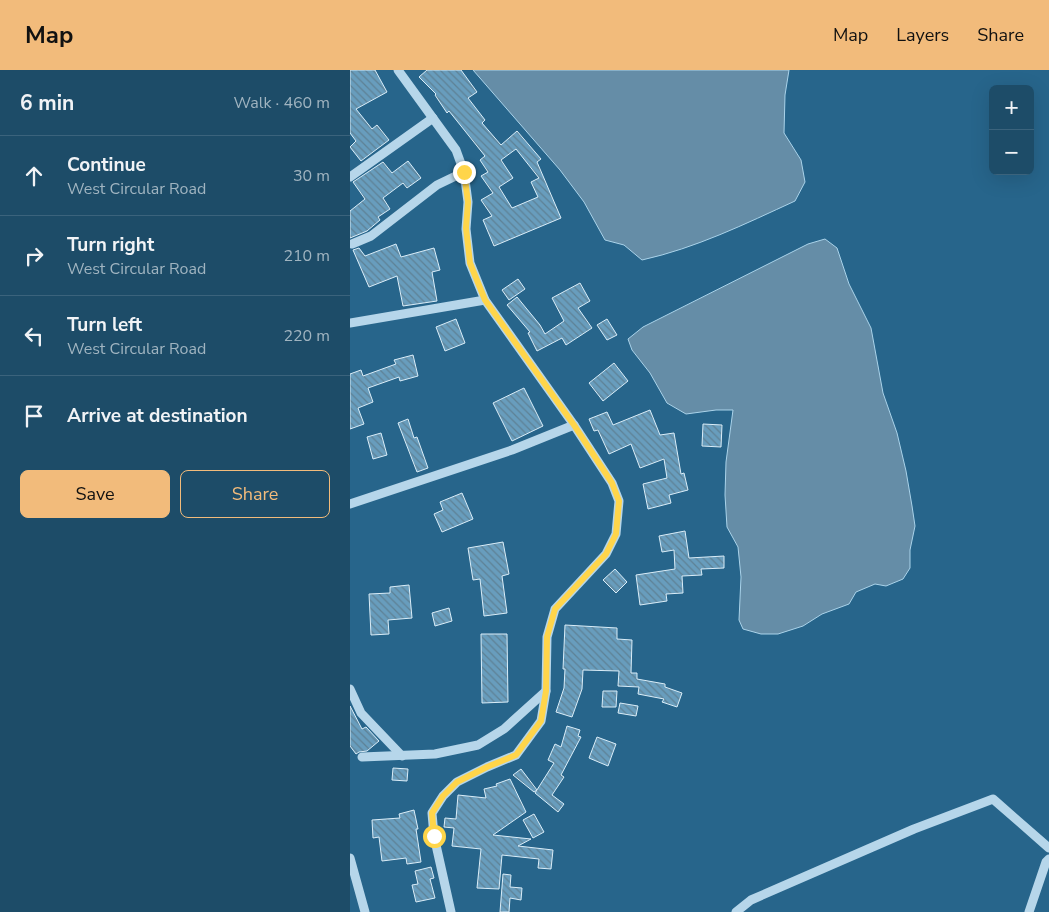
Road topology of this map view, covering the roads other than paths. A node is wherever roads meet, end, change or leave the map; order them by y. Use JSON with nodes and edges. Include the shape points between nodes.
{"nodes":[{"id":1,"x":398,"y":70,"type":"edge"},
{"id":2,"x":433,"y":118,"type":"junction"},
{"id":3,"x":464,"y":172,"type":"junction"},
{"id":4,"x":350,"y":176,"type":"edge"},
{"id":5,"x":352,"y":244,"type":"dead end"},
{"id":6,"x":485,"y":300,"type":"junction"},
{"id":7,"x":350,"y":323,"type":"edge"},
{"id":8,"x":574,"y":425,"type":"junction"},
{"id":9,"x":350,"y":504,"type":"edge"},
{"id":10,"x":350,"y":689,"type":"edge"},
{"id":11,"x":546,"y":691,"type":"junction"},
{"id":12,"x":402,"y":756,"type":"junction"},
{"id":13,"x":362,"y":757,"type":"dead end"},
{"id":14,"x":1049,"y":848,"type":"edge"},
{"id":15,"x":350,"y":858,"type":"edge"},
{"id":16,"x":1049,"y":858,"type":"edge"},
{"id":17,"x":365,"y":912,"type":"edge"},
{"id":18,"x":451,"y":912,"type":"edge"},
{"id":19,"x":736,"y":912,"type":"edge"},
{"id":20,"x":1029,"y":912,"type":"edge"}],
"edges":[{"from":1,"to":2,"type":"street"},
{"from":2,"to":3,"type":"street","via":[[456,150]]},
{"from":2,"to":4,"type":"street"},
{"from":3,"to":5,"type":"street","via":[[437,185],[371,236]]},
{"from":3,"to":6,"type":"street","via":[[470,263]]},
{"from":6,"to":7,"type":"street"},
{"from":6,"to":8,"type":"street"},
{"from":8,"to":9,"type":"street","via":[[512,450]]},
{"from":8,"to":11,"type":"street","via":[[612,483],[619,501],[616,534],[606,554],[555,609],[547,637]]},
{"from":10,"to":12,"type":"street","via":[[361,713]]},
{"from":11,"to":12,"type":"street","via":[[504,729],[478,745],[435,754]]},
{"from":11,"to":18,"type":"street","via":[[541,721],[516,755],[457,782],[432,813]]},
{"from":12,"to":13,"type":"street"},
{"from":14,"to":19,"type":"street","via":[[993,799],[914,829],[751,900]]},
{"from":15,"to":17,"type":"street"},
{"from":16,"to":20,"type":"street"}]}
